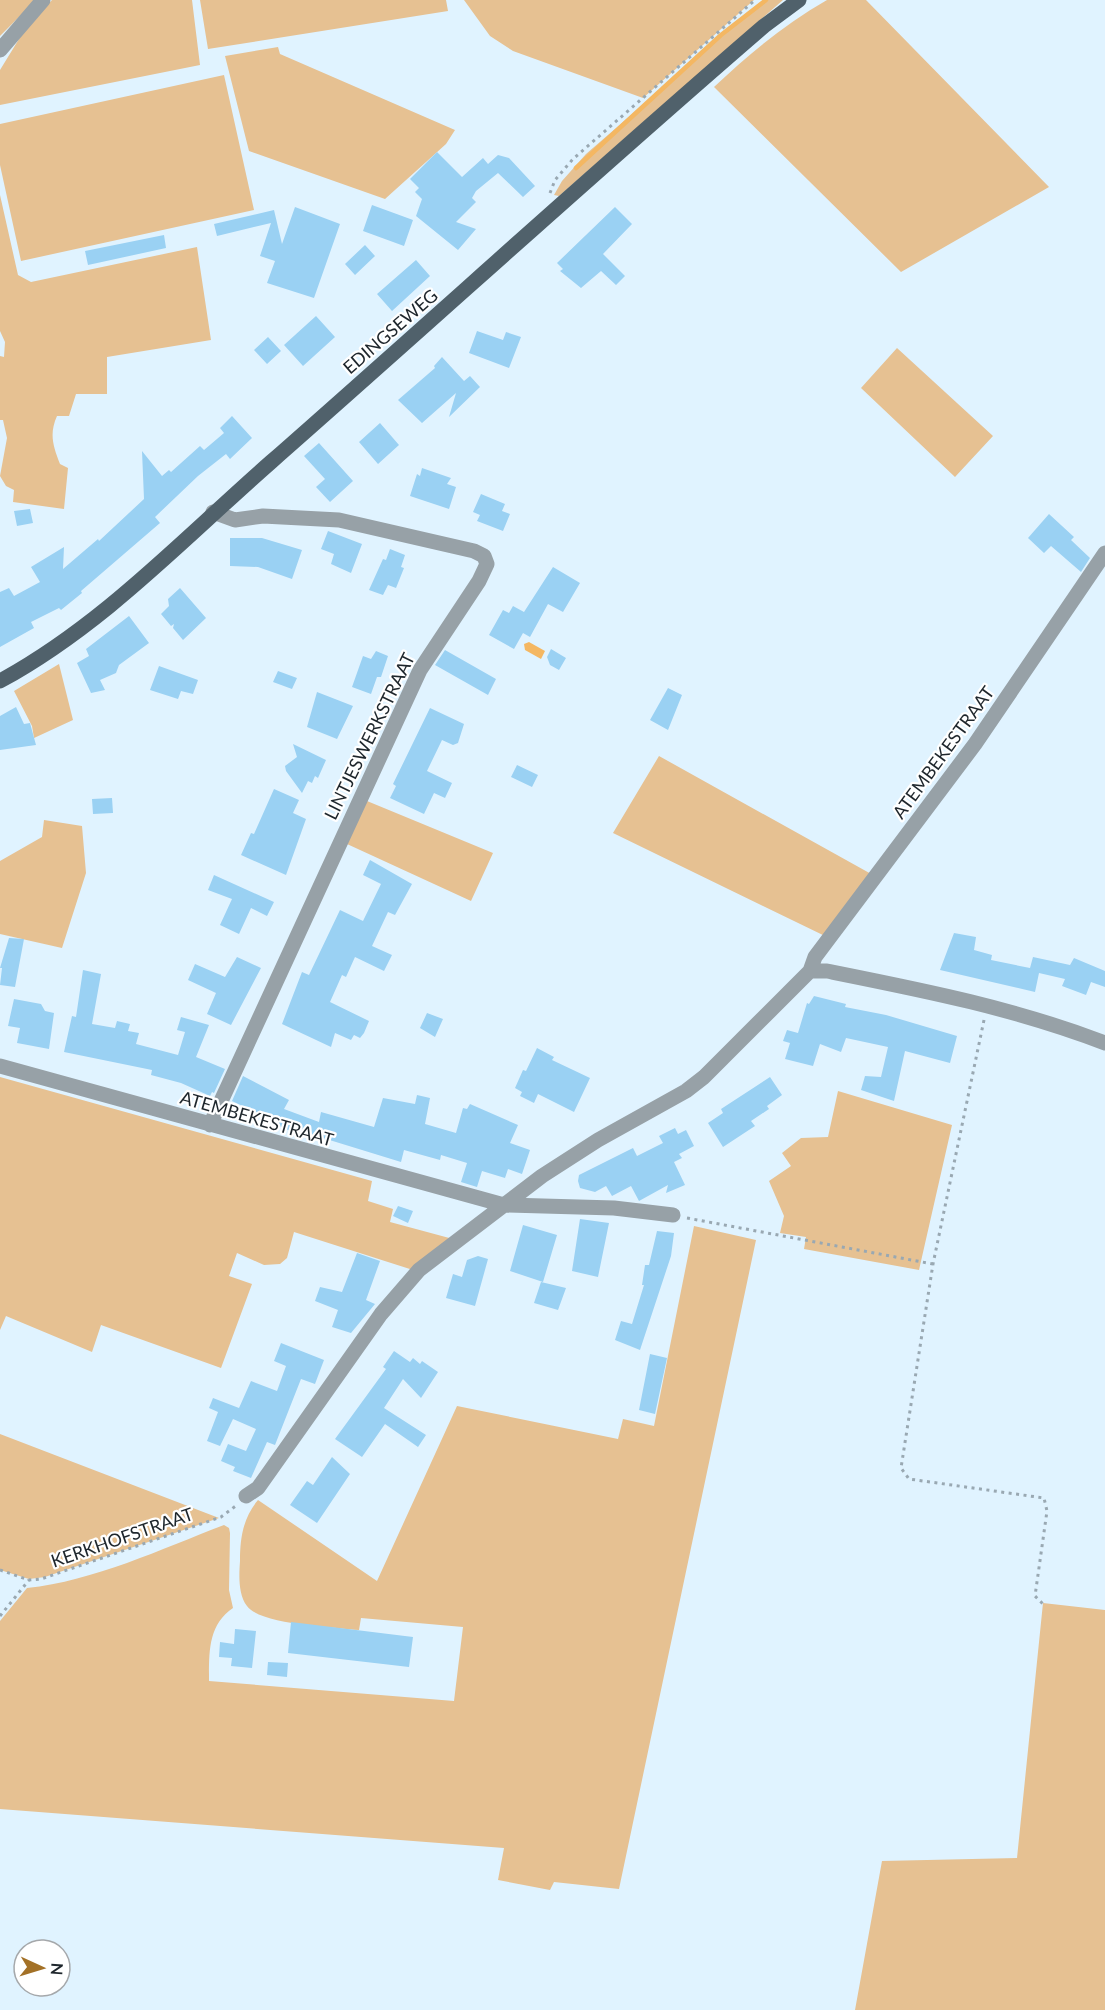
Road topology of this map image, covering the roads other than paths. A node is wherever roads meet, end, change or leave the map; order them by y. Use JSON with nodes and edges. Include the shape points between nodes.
{"nodes":[{"id":1,"x":43,"y":0,"type":"edge"},
{"id":2,"x":799,"y":0,"type":"edge"},
{"id":3,"x":0,"y":50,"type":"edge"},
{"id":4,"x":213,"y":512,"type":"junction"},
{"id":5,"x":1105,"y":553,"type":"edge"},
{"id":6,"x":0,"y":681,"type":"edge"},
{"id":7,"x":810,"y":971,"type":"junction"},
{"id":8,"x":1105,"y":1043,"type":"edge"},
{"id":9,"x":0,"y":1066,"type":"edge"},
{"id":10,"x":210,"y":1125,"type":"junction"},
{"id":11,"x":504,"y":1204,"type":"junction"},
{"id":12,"x":673,"y":1215,"type":"road end"},
{"id":13,"x":246,"y":1496,"type":"road end"}],
"edges":[{"from":1,"to":3,"type":"street"},
{"from":2,"to":4,"type":"main road","name":"EDINGSEWEG","via":[[742,45]]},
{"from":4,"to":6,"type":"main road","name":"EDINGSEWEG","via":[[107,610],[45,656]]},
{"from":4,"to":10,"type":"street","name":"LINTJESWERKSTRAAT","via":[[236,520],[263,516],[339,520],[474,551],[484,556],[487,564],[420,670]]},
{"from":5,"to":7,"type":"street","name":"ATEMBEKESTRAAT","via":[[975,744],[815,957]]},
{"from":7,"to":8,"type":"street","via":[[934,992],[1040,1018]]},
{"from":7,"to":11,"type":"street","name":"ATEMBEKESTRAAT","via":[[704,1077],[598,1140]]},
{"from":9,"to":10,"type":"street","name":"ATEMBEKESTRAAT"},
{"from":10,"to":11,"type":"street","name":"ATEMBEKESTRAAT"},
{"from":11,"to":12,"type":"street","name":"ATEMBEKESTRAAT","via":[[614,1208]]},
{"from":11,"to":13,"type":"street","name":"ATEMBEKESTRAAT","via":[[412,1278],[381,1314],[258,1488]]}]}
